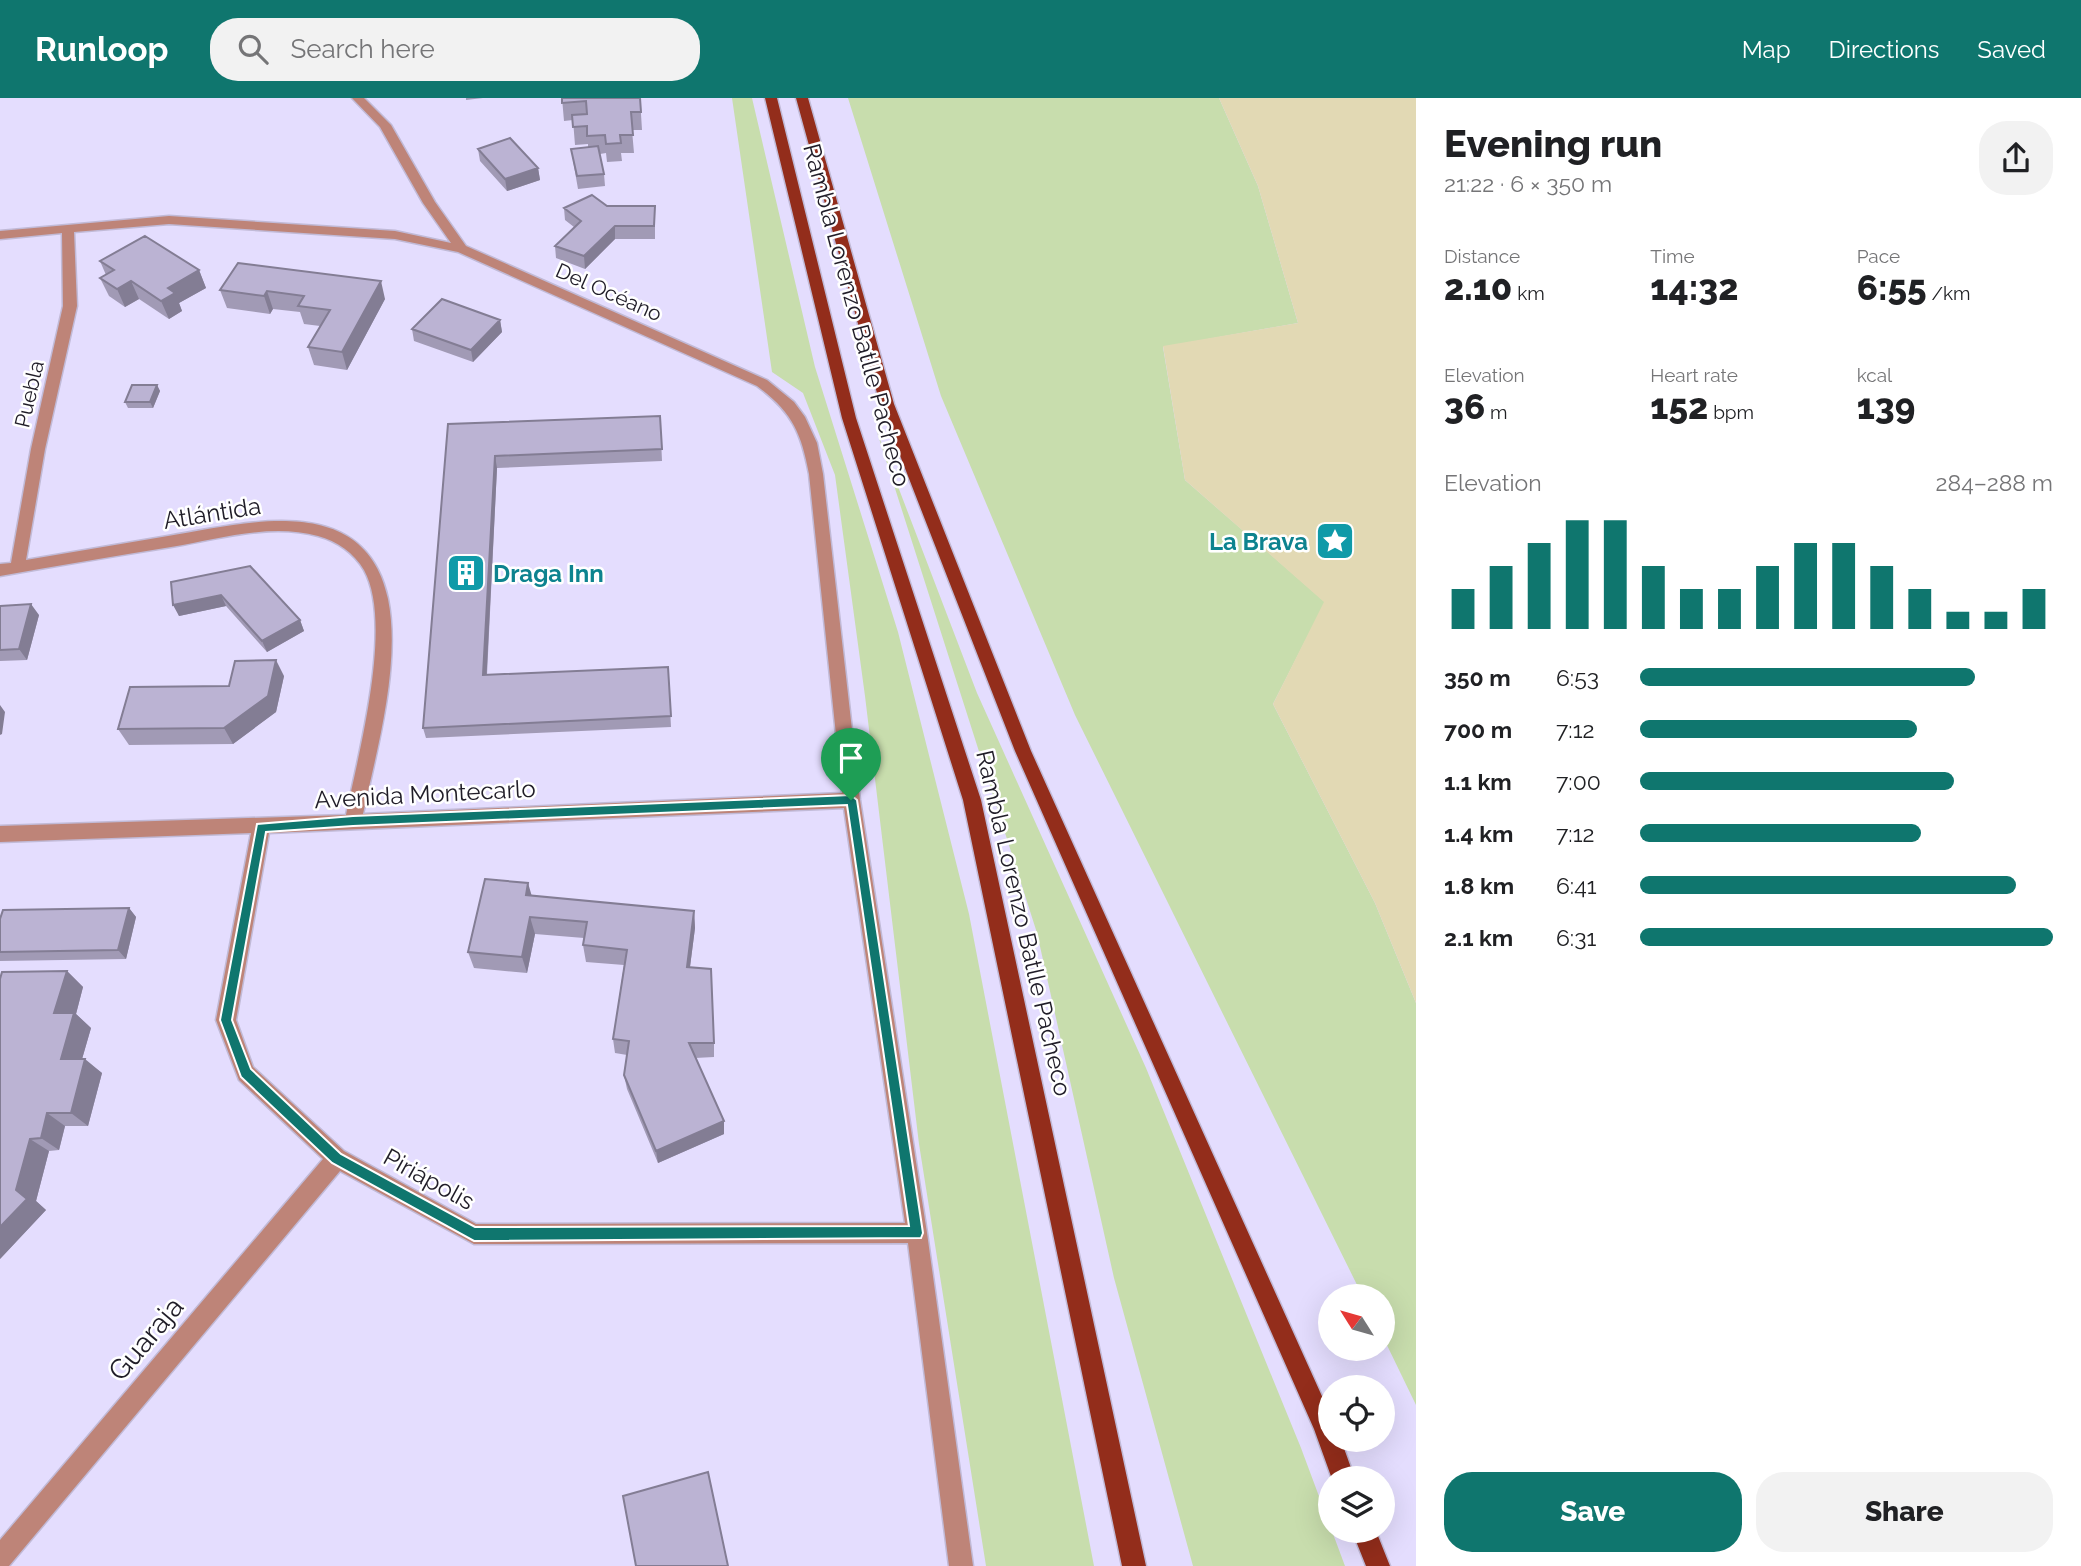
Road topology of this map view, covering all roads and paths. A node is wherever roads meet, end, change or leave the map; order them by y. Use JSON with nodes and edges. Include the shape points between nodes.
{"nodes":[{"id":1,"x":358,"y":98,"type":"edge"},
{"id":2,"x":772,"y":98,"type":"edge"},
{"id":3,"x":802,"y":98,"type":"edge"},
{"id":4,"x":68,"y":227,"type":"junction"},
{"id":5,"x":0,"y":235,"type":"edge"},
{"id":6,"x":462,"y":249,"type":"junction"},
{"id":7,"x":17,"y":569,"type":"junction"},
{"id":8,"x":0,"y":570,"type":"edge"},
{"id":9,"x":851,"y":800,"type":"junction"},
{"id":10,"x":353,"y":821,"type":"junction"},
{"id":11,"x":261,"y":828,"type":"junction"},
{"id":12,"x":0,"y":835,"type":"edge"},
{"id":13,"x":337,"y":1158,"type":"junction"},
{"id":14,"x":917,"y":1233,"type":"junction"},
{"id":15,"x":1340,"y":1466,"type":"edge"},
{"id":16,"x":1369,"y":1543,"type":"edge"},
{"id":17,"x":0,"y":1558,"type":"edge"},
{"id":18,"x":961,"y":1566,"type":"edge"},
{"id":19,"x":1134,"y":1566,"type":"edge"},
{"id":20,"x":1378,"y":1566,"type":"edge"}],
"edges":[{"from":1,"to":6,"type":"street","via":[[385,124],[429,203]]},
{"from":2,"to":19,"type":"main road","name":"Rambla Lorenzo Batlle Pacheco","via":[[849,418],[972,800]]},
{"from":3,"to":15,"type":"main road","name":"Rambla Lorenzo Batlle Pacheco","via":[[887,404],[998,687]]},
{"from":4,"to":5,"type":"street","name":"Del Océano"},
{"from":4,"to":6,"type":"street","name":"Del Océano","via":[[169,220],[395,235]]},
{"from":4,"to":7,"type":"street","name":"Puebla","via":[[70,306]]},
{"from":6,"to":9,"type":"street","name":"Del Océano","via":[[762,383],[787,400],[802,419],[819,492]]},
{"from":7,"to":8,"type":"street","name":"Atlántida"},
{"from":7,"to":10,"type":"street","name":"Atlántida","via":[[262,526],[304,527],[334,534],[357,549],[378,589],[385,641]]},
{"from":9,"to":10,"type":"street","name":"Avenida Montecarlo"},
{"from":9,"to":14,"type":"street"},
{"from":10,"to":11,"type":"street","name":"Avenida Montecarlo"},
{"from":11,"to":12,"type":"street","name":"Avenida Montecarlo"},
{"from":11,"to":13,"type":"street","name":"Piriápolis","via":[[226,1020],[246,1073]]},
{"from":13,"to":14,"type":"street","name":"Piriápolis","via":[[474,1234]]},
{"from":13,"to":17,"type":"street","name":"Guaraja"},
{"from":14,"to":18,"type":"street"},
{"from":16,"to":20,"type":"main road"}]}
